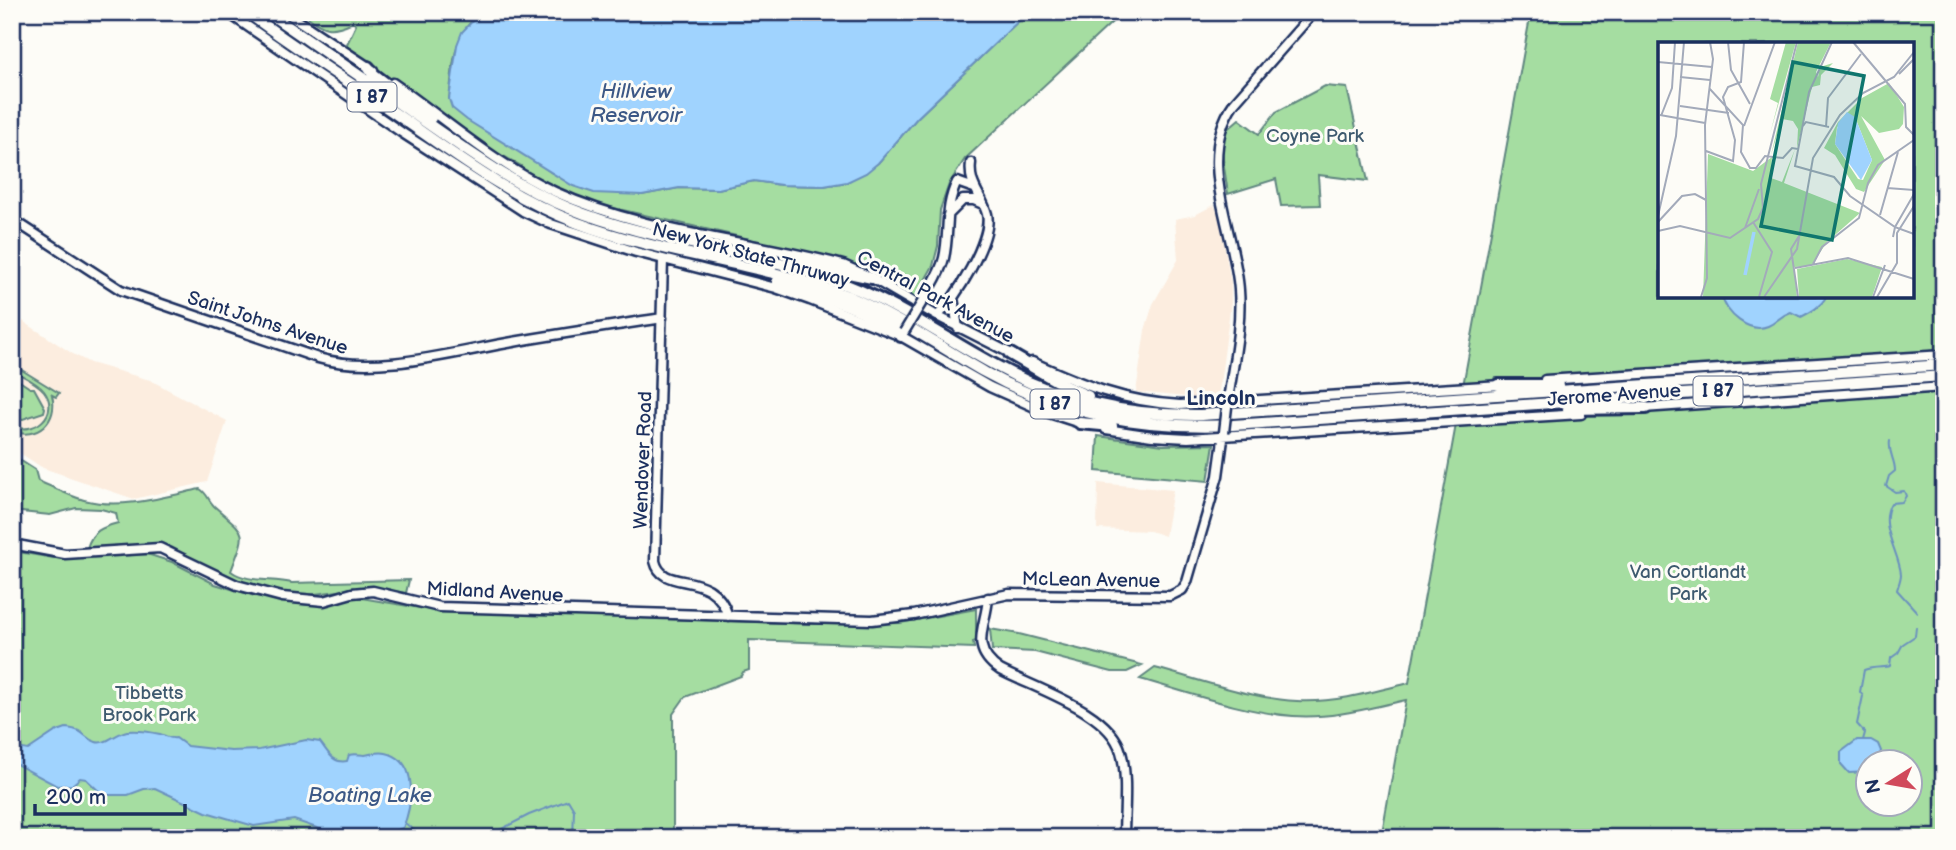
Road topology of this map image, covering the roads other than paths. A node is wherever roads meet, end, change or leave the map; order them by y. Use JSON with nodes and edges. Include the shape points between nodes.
{"nodes":[{"id":1,"x":227,"y":12,"type":"edge"},
{"id":2,"x":267,"y":12,"type":"edge"},
{"id":3,"x":285,"y":12,"type":"edge"},
{"id":4,"x":1314,"y":12,"type":"edge"},
{"id":5,"x":247,"y":13,"type":"edge"},
{"id":6,"x":368,"y":67,"type":"junction"},
{"id":7,"x":449,"y":138,"type":"junction"},
{"id":8,"x":971,"y":163,"type":"dead end"},
{"id":9,"x":956,"y":185,"type":"junction"},
{"id":10,"x":974,"y":188,"type":"junction"},
{"id":11,"x":967,"y":200,"type":"junction"},
{"id":12,"x":983,"y":204,"type":"junction"},
{"id":13,"x":947,"y":216,"type":"junction"},
{"id":14,"x":12,"y":219,"type":"edge"},
{"id":15,"x":700,"y":251,"type":"junction"},
{"id":16,"x":663,"y":260,"type":"junction"},
{"id":17,"x":872,"y":278,"type":"junction"},
{"id":18,"x":954,"y":295,"type":"junction"},
{"id":19,"x":937,"y":316,"type":"junction"},
{"id":20,"x":662,"y":318,"type":"junction"},
{"id":21,"x":958,"y":328,"type":"junction"},
{"id":22,"x":903,"y":334,"type":"junction"},
{"id":23,"x":1010,"y":354,"type":"junction"},
{"id":24,"x":1944,"y":355,"type":"edge"},
{"id":25,"x":1944,"y":365,"type":"edge"},
{"id":26,"x":1944,"y":376,"type":"edge"},
{"id":27,"x":1498,"y":385,"type":"junction"},
{"id":28,"x":1627,"y":387,"type":"junction"},
{"id":29,"x":1944,"y":387,"type":"edge"},
{"id":30,"x":1459,"y":393,"type":"junction"},
{"id":31,"x":1227,"y":405,"type":"junction"},
{"id":32,"x":1492,"y":407,"type":"junction"},
{"id":33,"x":1646,"y":408,"type":"junction"},
{"id":34,"x":1116,"y":409,"type":"junction"},
{"id":35,"x":1080,"y":423,"type":"junction"},
{"id":36,"x":1178,"y":426,"type":"junction"},
{"id":37,"x":1224,"y":433,"type":"junction"},
{"id":38,"x":12,"y":544,"type":"edge"},
{"id":39,"x":988,"y":598,"type":"junction"},
{"id":40,"x":728,"y":616,"type":"junction"},
{"id":41,"x":1124,"y":838,"type":"edge"}],
"edges":[{"from":1,"to":16,"type":"main road","via":[[523,211]]},
{"from":2,"to":7,"type":"highway","name":"New York State Thruway","number":"I 87"},
{"from":3,"to":6,"type":"main road","name":"Central Park Avenue"},
{"from":4,"to":31,"type":"main road","name":"McLean Avenue","via":[[1234,103],[1218,137],[1219,179],[1239,292]]},
{"from":5,"to":15,"type":"highway","name":"New York State Thruway","number":"I 87","via":[[512,192],[595,229]]},
{"from":6,"to":7,"type":"highway","via":[[440,125]]},
{"from":6,"to":17,"type":"main road","name":"Central Park Avenue","via":[[493,157],[581,203],[642,221],[813,257]]},
{"from":7,"to":15,"type":"highway","name":"New York State Thruway","number":"I 87","via":[[519,184],[568,208]]},
{"from":8,"to":10,"type":"main road"},
{"from":9,"to":10,"type":"main road"},
{"from":9,"to":11,"type":"main road"},
{"from":9,"to":13,"type":"main road"},
{"from":10,"to":12,"type":"main road"},
{"from":11,"to":12,"type":"main road"},
{"from":11,"to":13,"type":"main road"},
{"from":12,"to":18,"type":"main road","via":[[987,232]]},
{"from":13,"to":22,"type":"main road","bridge":true,"via":[[944,258]]},
{"from":14,"to":20,"type":"main road","name":"Saint Johns Avenue","via":[[121,290],[346,365],[388,364]]},
{"from":15,"to":17,"type":"highway","via":[[762,254]]},
{"from":15,"to":22,"type":"highway","via":[[847,306]]},
{"from":15,"to":34,"type":"highway","name":"New York State Thruway","number":"I 87","via":[[804,271],[847,285],[898,308],[1020,378]]},
{"from":15,"to":36,"type":"highway","name":"New York State Thruway","number":"I 87","via":[[860,302],[987,374],[1053,403],[1115,420]]},
{"from":16,"to":20,"type":"main road","name":"Wendover Road"},
{"from":16,"to":22,"type":"main road","via":[[776,288]]},
{"from":17,"to":19,"type":"main road","name":"Central Park Avenue"},
{"from":18,"to":19,"type":"main road"},
{"from":18,"to":21,"type":"main road"},
{"from":19,"to":21,"type":"main road","name":"Central Park Avenue"},
{"from":20,"to":40,"type":"main road","name":"Wendover Road","via":[[656,564],[667,578],[697,582],[710,589]]},
{"from":21,"to":23,"type":"main road","name":"Central Park Avenue"},
{"from":22,"to":35,"type":"main road","via":[[990,387]]},
{"from":23,"to":31,"type":"main road","name":"Central Park Avenue","via":[[1116,396],[1165,404]]},
{"from":23,"to":34,"type":"highway"},
{"from":24,"to":27,"type":"main road","name":"Jerome Avenue"},
{"from":25,"to":28,"type":"highway","number":"I 87"},
{"from":26,"to":32,"type":"highway","number":"I 87"},
{"from":27,"to":28,"type":"highway"},
{"from":27,"to":30,"type":"main road","name":"Jerome Avenue"},
{"from":28,"to":30,"type":"highway","number":"I 87"},
{"from":29,"to":33,"type":"main road","name":"Jerome Avenue"},
{"from":30,"to":31,"type":"main road","name":"Central Park Avenue"},
{"from":30,"to":34,"type":"highway","name":"New York State Thruway","number":"I 87","via":[[1201,415]]},
{"from":31,"to":37,"type":"main road","name":"McLean Avenue","bridge":true},
{"from":32,"to":33,"type":"highway"},
{"from":32,"to":36,"type":"highway","name":"New York State Thruway","number":"I 87"},
{"from":33,"to":37,"type":"main road","name":"Jerome Avenue"},
{"from":35,"to":36,"type":"highway"},
{"from":35,"to":37,"type":"main road","via":[[1152,436]]},
{"from":37,"to":39,"type":"main road","name":"McLean Avenue","via":[[1220,469],[1187,582],[1180,592],[1168,596],[1021,593]]},
{"from":38,"to":40,"type":"main road","name":"Midland Avenue","via":[[65,554],[160,548],[237,585],[300,600],[324,601],[373,591],[439,607]]},
{"from":39,"to":40,"type":"main road","name":"Midland Avenue","via":[[872,620]]},
{"from":39,"to":41,"type":"main road","via":[[981,636],[990,662],[1098,719],[1115,738],[1124,767]]}]}
